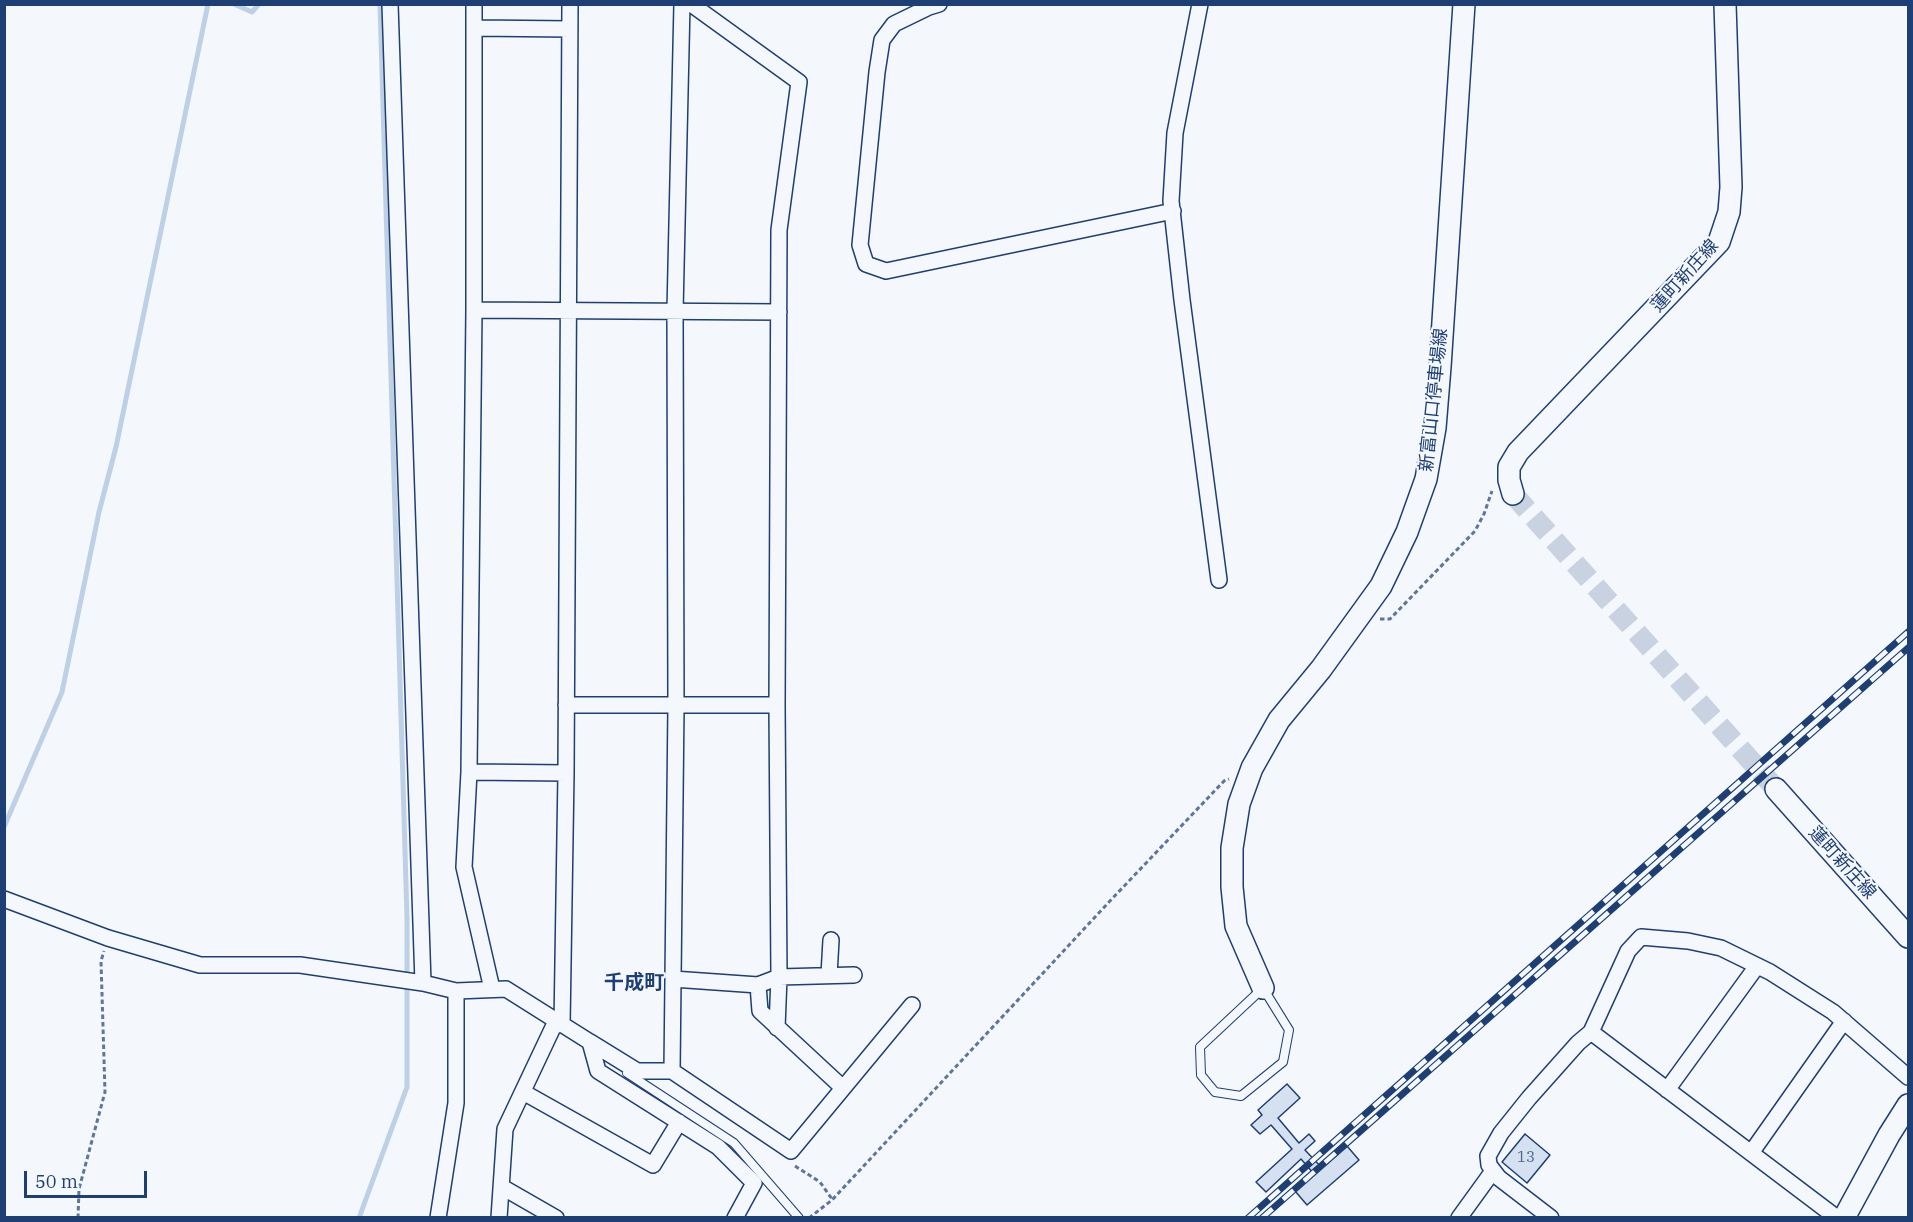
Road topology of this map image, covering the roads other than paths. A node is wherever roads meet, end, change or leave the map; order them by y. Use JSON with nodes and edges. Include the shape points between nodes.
{"nodes":[{"id":1,"x":390,"y":4,"type":"edge"},
{"id":2,"x":474,"y":4,"type":"edge"},
{"id":3,"x":570,"y":4,"type":"edge"},
{"id":4,"x":682,"y":4,"type":"edge"},
{"id":5,"x":691,"y":4,"type":"edge"},
{"id":6,"x":939,"y":4,"type":"edge"},
{"id":7,"x":1200,"y":4,"type":"edge"},
{"id":8,"x":1464,"y":4,"type":"edge"},
{"id":9,"x":1725,"y":4,"type":"edge"},
{"id":10,"x":475,"y":28,"type":"junction"},
{"id":11,"x":570,"y":29,"type":"junction"},
{"id":12,"x":1173,"y":211,"type":"junction"},
{"id":13,"x":474,"y":310,"type":"junction"},
{"id":14,"x":568,"y":310,"type":"junction"},
{"id":15,"x":675,"y":311,"type":"junction"},
{"id":16,"x":779,"y":312,"type":"junction"},
{"id":17,"x":1513,"y":494,"type":"tunnel mouth"},
{"id":18,"x":1219,"y":580,"type":"dead end"},
{"id":19,"x":566,"y":705,"type":"junction"},
{"id":20,"x":676,"y":705,"type":"junction"},
{"id":21,"x":777,"y":705,"type":"junction"},
{"id":22,"x":469,"y":772,"type":"junction"},
{"id":23,"x":566,"y":772,"type":"junction"},
{"id":24,"x":1776,"y":789,"type":"tunnel mouth"},
{"id":25,"x":4,"y":899,"type":"edge"},
{"id":26,"x":1908,"y":937,"type":"edge"},
{"id":27,"x":831,"y":940,"type":"dead end"},
{"id":28,"x":1757,"y":966,"type":"junction"},
{"id":29,"x":829,"y":975,"type":"junction"},
{"id":30,"x":854,"y":975,"type":"dead end"},
{"id":31,"x":779,"y":977,"type":"junction"},
{"id":32,"x":673,"y":979,"type":"junction"},
{"id":33,"x":423,"y":983,"type":"junction"},
{"id":34,"x":758,"y":985,"type":"junction"},
{"id":35,"x":1263,"y":988,"type":"junction"},
{"id":36,"x":492,"y":989,"type":"junction"},
{"id":37,"x":456,"y":991,"type":"junction"},
{"id":38,"x":912,"y":1005,"type":"dead end"},
{"id":39,"x":1844,"y":1021,"type":"junction"},
{"id":40,"x":559,"y":1023,"type":"junction"},
{"id":41,"x":777,"y":1028,"type":"junction"},
{"id":42,"x":1591,"y":1032,"type":"junction"},
{"id":43,"x":591,"y":1047,"type":"junction"},
{"id":44,"x":672,"y":1071,"type":"junction"},
{"id":45,"x":1908,"y":1077,"type":"edge"},
{"id":46,"x":843,"y":1088,"type":"junction"},
{"id":47,"x":1667,"y":1090,"type":"junction"},
{"id":48,"x":523,"y":1092,"type":"junction"},
{"id":49,"x":1908,"y":1105,"type":"edge"},
{"id":50,"x":679,"y":1122,"type":"junction"},
{"id":51,"x":1751,"y":1153,"type":"junction"},
{"id":52,"x":1493,"y":1171,"type":"junction"},
{"id":53,"x":502,"y":1187,"type":"junction"},
{"id":54,"x":438,"y":1218,"type":"edge"},
{"id":55,"x":498,"y":1218,"type":"edge"},
{"id":56,"x":556,"y":1218,"type":"edge"},
{"id":57,"x":735,"y":1218,"type":"edge"},
{"id":58,"x":799,"y":1218,"type":"edge"},
{"id":59,"x":1459,"y":1218,"type":"edge"},
{"id":60,"x":1551,"y":1218,"type":"edge"},
{"id":61,"x":1837,"y":1218,"type":"edge"},
{"id":62,"x":1844,"y":1218,"type":"edge"}],
"edges":[{"from":1,"to":33,"type":"street"},
{"from":2,"to":10,"type":"street"},
{"from":3,"to":11,"type":"street"},
{"from":4,"to":15,"type":"street"},
{"from":5,"to":16,"type":"street","via":[[799,82],[779,230]]},
{"from":6,"to":12,"type":"street","via":[[894,24],[882,40],[860,244],[866,264],[886,271]]},
{"from":7,"to":12,"type":"street","via":[[1175,133]]},
{"from":8,"to":35,"type":"main road","name":"新富山口停車場線","via":[[1440,367],[1426,479],[1407,532],[1381,585],[1279,720],[1252,768],[1239,804],[1232,848],[1236,927]]},
{"from":9,"to":17,"type":"main road","name":"蓮町新庄線","via":[[1731,187],[1729,212],[1719,242],[1518,452],[1509,467]]},
{"from":10,"to":11,"type":"street"},
{"from":10,"to":13,"type":"street"},
{"from":11,"to":14,"type":"street"},
{"from":12,"to":18,"type":"street"},
{"from":13,"to":14,"type":"street"},
{"from":13,"to":22,"type":"street"},
{"from":14,"to":15,"type":"street"},
{"from":14,"to":19,"type":"street"},
{"from":15,"to":16,"type":"street"},
{"from":15,"to":20,"type":"street"},
{"from":16,"to":21,"type":"street"},
{"from":19,"to":20,"type":"street"},
{"from":19,"to":23,"type":"street"},
{"from":20,"to":21,"type":"street"},
{"from":20,"to":32,"type":"street"},
{"from":21,"to":31,"type":"street"},
{"from":22,"to":23,"type":"street"},
{"from":22,"to":36,"type":"street","via":[[464,867]]},
{"from":23,"to":40,"type":"street"},
{"from":24,"to":26,"type":"main road","name":"蓮町新庄線"},
{"from":25,"to":33,"type":"street","via":[[108,938],[201,965],[300,965]]},
{"from":27,"to":29,"type":"street"},
{"from":28,"to":39,"type":"street"},
{"from":28,"to":42,"type":"street","via":[[1721,948],[1641,937],[1629,951]]},
{"from":28,"to":47,"type":"street"},
{"from":29,"to":30,"type":"street"},
{"from":29,"to":31,"type":"street"},
{"from":31,"to":34,"type":"street"},
{"from":31,"to":41,"type":"street"},
{"from":32,"to":34,"type":"street"},
{"from":32,"to":44,"type":"street"},
{"from":33,"to":37,"type":"street"},
{"from":34,"to":41,"type":"street","via":[[760,1011]]},
{"from":35,"to":35,"type":"lane","via":[[1289,1030],[1283,1062],[1241,1096],[1215,1092],[1201,1075],[1200,1047]]},
{"from":36,"to":37,"type":"street"},
{"from":36,"to":40,"type":"street","via":[[506,990]]},
{"from":37,"to":54,"type":"street","via":[[456,1103]]},
{"from":38,"to":46,"type":"street"},
{"from":39,"to":45,"type":"street"},
{"from":39,"to":51,"type":"street"},
{"from":40,"to":43,"type":"street"},
{"from":40,"to":48,"type":"street"},
{"from":41,"to":46,"type":"street"},
{"from":42,"to":47,"type":"street"},
{"from":42,"to":52,"type":"street","via":[[1501,1133],[1488,1156]]},
{"from":43,"to":44,"type":"street","via":[[638,1071]]},
{"from":43,"to":50,"type":"street","via":[[598,1071]]},
{"from":43,"to":58,"type":"lane","via":[[734,1143]]},
{"from":44,"to":46,"type":"street","via":[[791,1151]]},
{"from":47,"to":51,"type":"street"},
{"from":48,"to":50,"type":"street","via":[[652,1165]]},
{"from":48,"to":53,"type":"street","via":[[505,1129]]},
{"from":49,"to":62,"type":"main road"},
{"from":50,"to":57,"type":"street","via":[[718,1147],[754,1183]]},
{"from":51,"to":61,"type":"street"},
{"from":52,"to":59,"type":"street"},
{"from":52,"to":60,"type":"street"},
{"from":53,"to":55,"type":"street"},
{"from":53,"to":56,"type":"street"}]}
